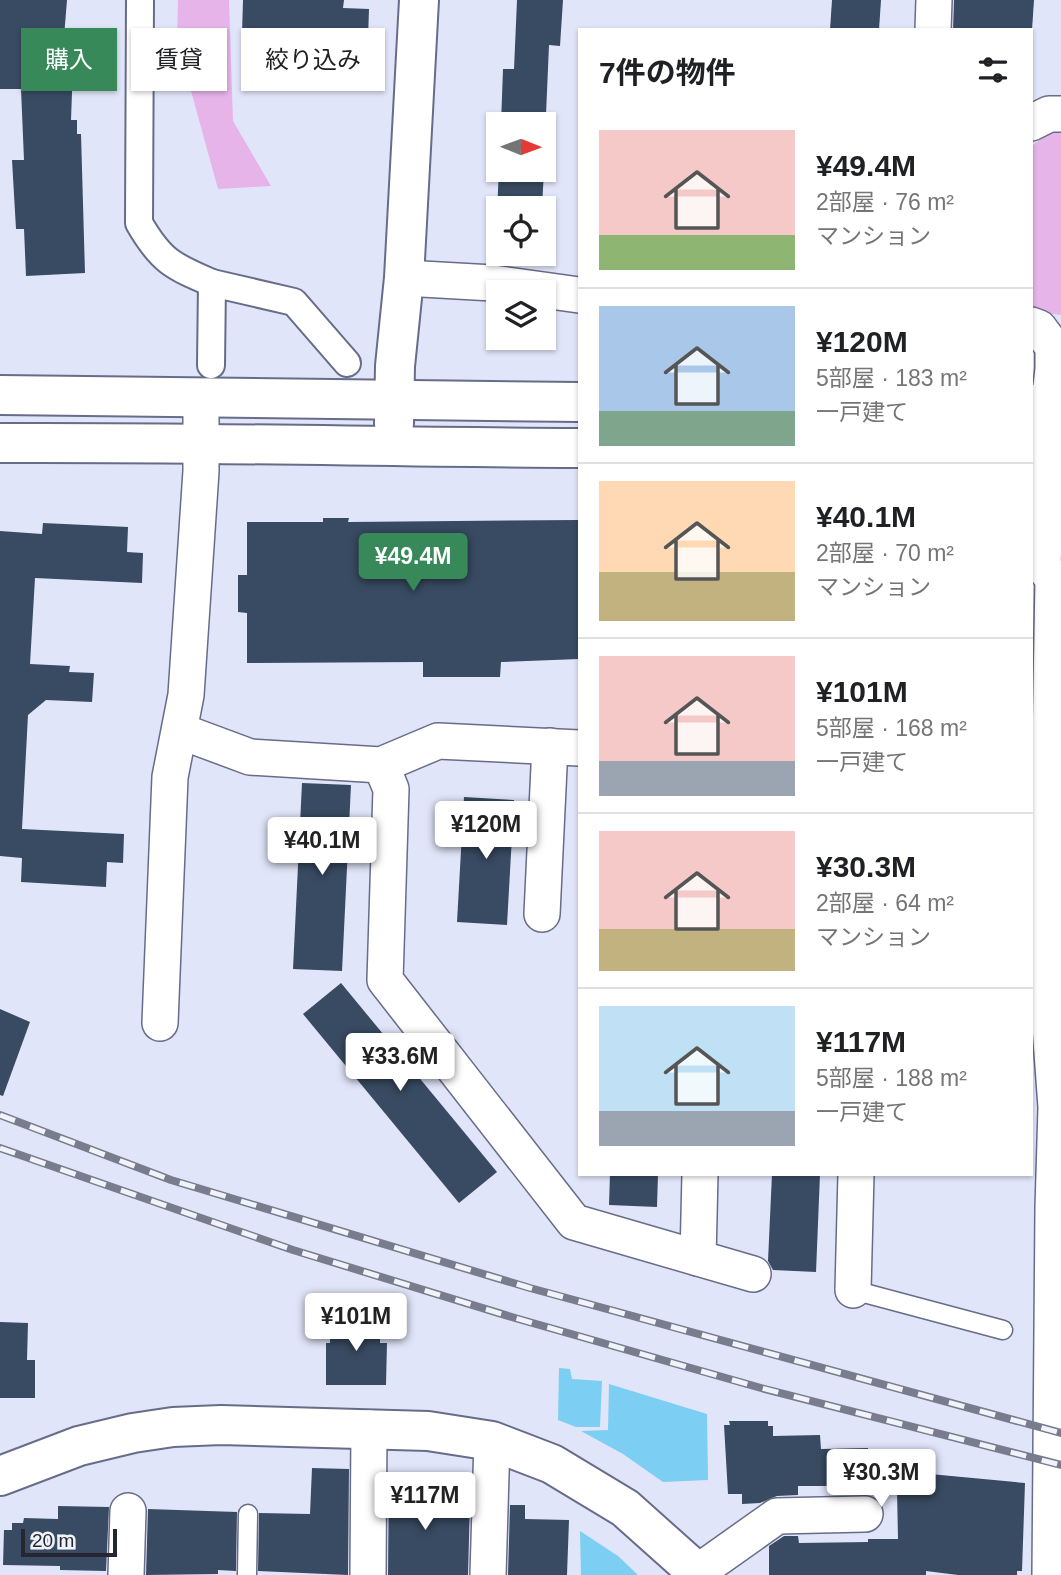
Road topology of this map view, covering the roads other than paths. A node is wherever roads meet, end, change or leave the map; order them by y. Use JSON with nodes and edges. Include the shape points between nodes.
{"nodes":[{"id":1,"x":140,"y":0,"type":"edge"},
{"id":2,"x":419,"y":0,"type":"edge"},
{"id":3,"x":934,"y":0,"type":"edge"},
{"id":4,"x":933,"y":28,"type":"edge"},
{"id":5,"x":1061,"y":114,"type":"edge"},
{"id":6,"x":1033,"y":122,"type":"edge"},
{"id":7,"x":404,"y":278,"type":"junction"},
{"id":8,"x":212,"y":283,"type":"junction"},
{"id":9,"x":578,"y":295,"type":"edge"},
{"id":10,"x":1033,"y":326,"type":"edge"},
{"id":11,"x":348,"y":362,"type":"dead end"},
{"id":12,"x":206,"y":381,"type":"junction"},
{"id":13,"x":0,"y":395,"type":"edge"},
{"id":14,"x":394,"y":400,"type":"junction"},
{"id":15,"x":578,"y":402,"type":"edge"},
{"id":16,"x":1047,"y":404,"type":"edge"},
{"id":17,"x":201,"y":442,"type":"junction"},
{"id":18,"x":0,"y":443,"type":"edge"},
{"id":19,"x":393,"y":447,"type":"junction"},
{"id":20,"x":578,"y":448,"type":"edge"},
{"id":21,"x":1046,"y":450,"type":"edge"},
{"id":22,"x":1057,"y":579,"type":"edge"},
{"id":23,"x":180,"y":731,"type":"junction"},
{"id":24,"x":565,"y":747,"type":"edge"},
{"id":25,"x":381,"y":765,"type":"junction"},
{"id":26,"x":542,"y":914,"type":"dead end"},
{"id":27,"x":160,"y":1023,"type":"dead end"},
{"id":28,"x":700,"y":1176,"type":"edge"},
{"id":29,"x":856,"y":1176,"type":"edge"},
{"id":30,"x":1057,"y":1208,"type":"edge"},
{"id":31,"x":698,"y":1258,"type":"junction"},
{"id":32,"x":753,"y":1274,"type":"dead end"},
{"id":33,"x":853,"y":1290,"type":"joint"},
{"id":34,"x":1003,"y":1330,"type":"dead end"},
{"id":35,"x":369,"y":1428,"type":"junction"},
{"id":36,"x":492,"y":1441,"type":"junction"},
{"id":37,"x":0,"y":1476,"type":"edge"},
{"id":38,"x":128,"y":1511,"type":"dead end"},
{"id":39,"x":248,"y":1514,"type":"dead end"},
{"id":40,"x":865,"y":1514,"type":"dead end"},
{"id":41,"x":699,"y":1574,"type":"edge"},
{"id":42,"x":126,"y":1575,"type":"edge"},
{"id":43,"x":247,"y":1575,"type":"edge"},
{"id":44,"x":368,"y":1575,"type":"edge"},
{"id":45,"x":488,"y":1575,"type":"edge"},
{"id":46,"x":1050,"y":1575,"type":"edge"}],
"edges":[{"from":1,"to":8,"type":"street","via":[[139,223],[153,248],[176,267]]},
{"from":2,"to":7,"type":"street"},
{"from":3,"to":4,"type":"street"},
{"from":5,"to":6,"type":"street"},
{"from":7,"to":9,"type":"street","via":[[493,283]]},
{"from":7,"to":14,"type":"street"},
{"from":8,"to":11,"type":"street","via":[[294,302]]},
{"from":8,"to":12,"type":"street"},
{"from":10,"to":16,"type":"street","via":[[1053,347]]},
{"from":12,"to":13,"type":"street"},
{"from":12,"to":14,"type":"street"},
{"from":12,"to":17,"type":"street"},
{"from":14,"to":15,"type":"street"},
{"from":14,"to":19,"type":"street"},
{"from":16,"to":21,"type":"street"},
{"from":17,"to":18,"type":"street"},
{"from":17,"to":19,"type":"street"},
{"from":17,"to":23,"type":"street"},
{"from":19,"to":20,"type":"street"},
{"from":21,"to":22,"type":"street","via":[[1043,566]]},
{"from":22,"to":30,"type":"street","via":[[1046,971],[1056,1107]]},
{"from":23,"to":25,"type":"street","via":[[250,757]]},
{"from":23,"to":27,"type":"street","via":[[170,777]]},
{"from":24,"to":25,"type":"street","via":[[438,741]]},
{"from":24,"to":26,"type":"street"},
{"from":25,"to":31,"type":"street","via":[[391,789],[385,980],[574,1222]]},
{"from":28,"to":31,"type":"street"},
{"from":29,"to":33,"type":"street"},
{"from":30,"to":46,"type":"street"},
{"from":31,"to":32,"type":"street"},
{"from":33,"to":34,"type":"lane"},
{"from":35,"to":36,"type":"street"},
{"from":35,"to":37,"type":"street","via":[[173,1427],[79,1446]]},
{"from":35,"to":44,"type":"street"},
{"from":36,"to":41,"type":"street","via":[[552,1465],[625,1508]]},
{"from":36,"to":45,"type":"street"},
{"from":38,"to":42,"type":"street"},
{"from":39,"to":43,"type":"lane"},
{"from":40,"to":41,"type":"street","via":[[776,1516]]}]}
